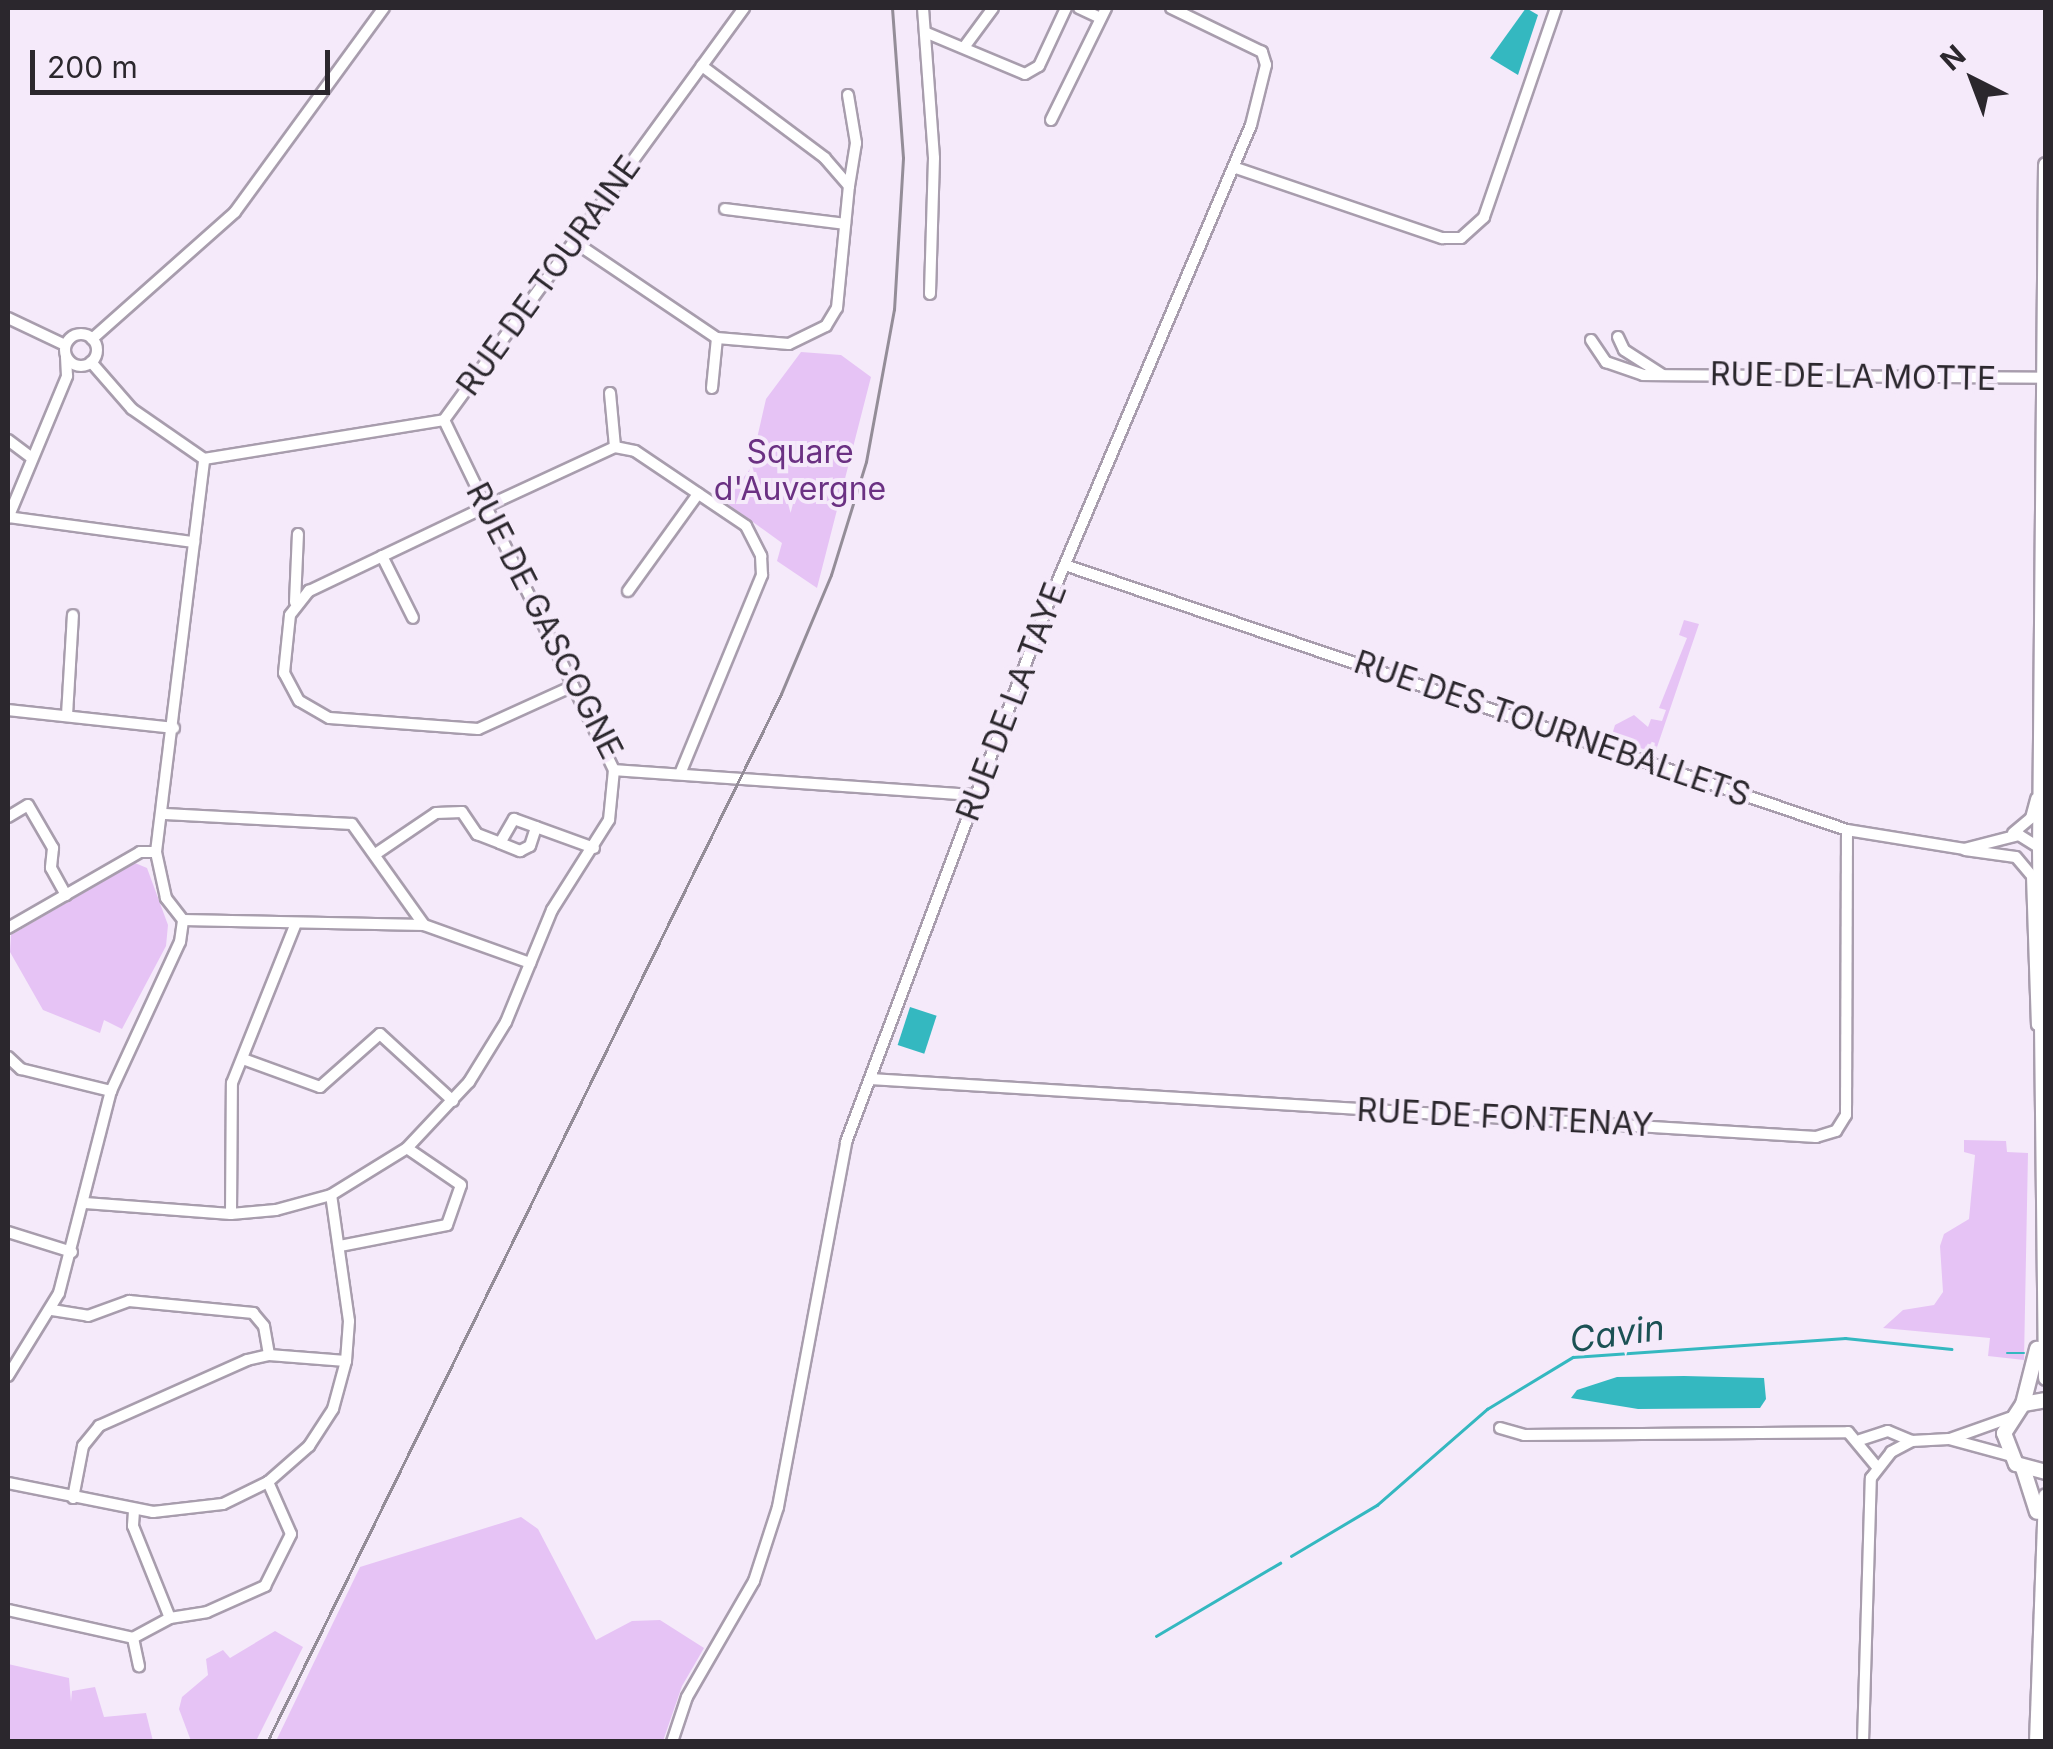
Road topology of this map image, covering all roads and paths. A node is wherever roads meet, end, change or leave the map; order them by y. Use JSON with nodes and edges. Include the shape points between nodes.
{"nodes":[{"id":1,"x":384,"y":8,"type":"edge"},
{"id":2,"x":744,"y":8,"type":"edge"},
{"id":3,"x":923,"y":8,"type":"edge"},
{"id":4,"x":993,"y":8,"type":"edge"},
{"id":5,"x":1066,"y":8,"type":"edge"},
{"id":6,"x":1079,"y":8,"type":"edge"},
{"id":7,"x":1171,"y":8,"type":"edge"},
{"id":8,"x":1556,"y":8,"type":"edge"},
{"id":9,"x":1103,"y":13,"type":"edge"},
{"id":10,"x":926,"y":33,"type":"junction"},
{"id":11,"x":965,"y":46,"type":"junction"},
{"id":12,"x":702,"y":66,"type":"junction"},
{"id":13,"x":848,"y":95,"type":"dead end"},
{"id":14,"x":1051,"y":120,"type":"dead end"},
{"id":15,"x":2046,"y":165,"type":"edge"},
{"id":16,"x":1236,"y":168,"type":"junction"},
{"id":17,"x":849,"y":186,"type":"junction"},
{"id":18,"x":725,"y":208,"type":"dead end"},
{"id":19,"x":845,"y":224,"type":"junction"},
{"id":20,"x":573,"y":241,"type":"junction"},
{"id":21,"x":930,"y":294,"type":"dead end"},
{"id":22,"x":8,"y":318,"type":"edge"},
{"id":23,"x":1618,"y":337,"type":"dead end"},
{"id":24,"x":717,"y":338,"type":"junction"},
{"id":25,"x":92,"y":339,"type":"junction"},
{"id":26,"x":1591,"y":340,"type":"dead end"},
{"id":27,"x":66,"y":351,"type":"junction"},
{"id":28,"x":88,"y":364,"type":"junction"},
{"id":29,"x":67,"y":376,"type":"junction"},
{"id":30,"x":1663,"y":376,"type":"junction"},
{"id":31,"x":2044,"y":378,"type":"edge"},
{"id":32,"x":712,"y":388,"type":"dead end"},
{"id":33,"x":610,"y":393,"type":"dead end"},
{"id":34,"x":444,"y":420,"type":"junction"},
{"id":35,"x":8,"y":440,"type":"edge"},
{"id":36,"x":615,"y":448,"type":"junction"},
{"id":37,"x":32,"y":458,"type":"junction"},
{"id":38,"x":204,"y":459,"type":"junction"},
{"id":39,"x":698,"y":494,"type":"junction"},
{"id":40,"x":485,"y":507,"type":"junction"},
{"id":41,"x":8,"y":517,"type":"edge"},
{"id":42,"x":298,"y":534,"type":"dead end"},
{"id":43,"x":194,"y":542,"type":"junction"},
{"id":44,"x":382,"y":556,"type":"junction"},
{"id":45,"x":1065,"y":565,"type":"junction"},
{"id":46,"x":628,"y":591,"type":"dead end"},
{"id":47,"x":295,"y":602,"type":"junction"},
{"id":48,"x":73,"y":614,"type":"dead end"},
{"id":49,"x":413,"y":618,"type":"dead end"},
{"id":50,"x":574,"y":686,"type":"junction"},
{"id":51,"x":8,"y":710,"type":"edge"},
{"id":52,"x":67,"y":716,"type":"junction"},
{"id":53,"x":174,"y":728,"type":"junction"},
{"id":54,"x":614,"y":770,"type":"junction"},
{"id":55,"x":680,"y":774,"type":"junction"},
{"id":56,"x":2040,"y":784,"type":"junction"},
{"id":57,"x":976,"y":795,"type":"junction"},
{"id":58,"x":165,"y":814,"type":"junction"},
{"id":59,"x":8,"y":817,"type":"edge"},
{"id":60,"x":536,"y":827,"type":"junction"},
{"id":61,"x":1847,"y":830,"type":"junction"},
{"id":62,"x":2009,"y":836,"type":"junction"},
{"id":63,"x":500,"y":843,"type":"junction"},
{"id":64,"x":594,"y":848,"type":"junction"},
{"id":65,"x":2040,"y":848,"type":"junction"},
{"id":66,"x":1964,"y":849,"type":"junction"},
{"id":67,"x":156,"y":852,"type":"junction"},
{"id":68,"x":377,"y":853,"type":"junction"},
{"id":69,"x":66,"y":895,"type":"junction"},
{"id":70,"x":182,"y":920,"type":"junction"},
{"id":71,"x":296,"y":923,"type":"junction"},
{"id":72,"x":424,"y":925,"type":"junction"},
{"id":73,"x":8,"y":928,"type":"edge"},
{"id":74,"x":530,"y":962,"type":"junction"},
{"id":75,"x":2042,"y":1052,"type":"junction"},
{"id":76,"x":8,"y":1057,"type":"edge"},
{"id":77,"x":242,"y":1059,"type":"junction"},
{"id":78,"x":870,"y":1079,"type":"junction"},
{"id":79,"x":111,"y":1091,"type":"junction"},
{"id":80,"x":453,"y":1101,"type":"junction"},
{"id":81,"x":407,"y":1148,"type":"junction"},
{"id":82,"x":331,"y":1195,"type":"junction"},
{"id":83,"x":85,"y":1203,"type":"junction"},
{"id":84,"x":231,"y":1214,"type":"junction"},
{"id":85,"x":8,"y":1232,"type":"edge"},
{"id":86,"x":340,"y":1246,"type":"junction"},
{"id":87,"x":72,"y":1252,"type":"junction"},
{"id":88,"x":52,"y":1310,"type":"junction"},
{"id":89,"x":2040,"y":1324,"type":"junction"},
{"id":90,"x":269,"y":1354,"type":"junction"},
{"id":91,"x":346,"y":1360,"type":"junction"},
{"id":92,"x":8,"y":1376,"type":"edge"},
{"id":93,"x":2046,"y":1378,"type":"edge"},
{"id":94,"x":2046,"y":1400,"type":"edge"},
{"id":95,"x":2022,"y":1404,"type":"junction"},
{"id":96,"x":2009,"y":1418,"type":"junction"},
{"id":97,"x":1500,"y":1428,"type":"dead end"},
{"id":98,"x":1949,"y":1439,"type":"junction"},
{"id":99,"x":1860,"y":1440,"type":"junction"},
{"id":100,"x":1912,"y":1441,"type":"junction"},
{"id":101,"x":2008,"y":1455,"type":"junction"},
{"id":102,"x":1877,"y":1467,"type":"junction"},
{"id":103,"x":2023,"y":1468,"type":"junction"},
{"id":104,"x":2046,"y":1472,"type":"edge"},
{"id":105,"x":268,"y":1482,"type":"junction"},
{"id":106,"x":8,"y":1483,"type":"edge"},
{"id":107,"x":2046,"y":1496,"type":"edge"},
{"id":108,"x":73,"y":1498,"type":"junction"},
{"id":109,"x":134,"y":1510,"type":"junction"},
{"id":110,"x":2040,"y":1523,"type":"junction"},
{"id":111,"x":8,"y":1610,"type":"edge"},
{"id":112,"x":170,"y":1618,"type":"junction"},
{"id":113,"x":133,"y":1638,"type":"junction"},
{"id":114,"x":139,"y":1666,"type":"dead end"},
{"id":115,"x":672,"y":1742,"type":"edge"},
{"id":116,"x":1863,"y":1742,"type":"edge"},
{"id":117,"x":2038,"y":1742,"type":"edge"}],
"edges":[{"from":1,"to":25,"type":"street","via":[[234,212]]},
{"from":2,"to":12,"type":"street","name":"RUE DE TOURAINE"},
{"from":3,"to":10,"type":"street"},
{"from":4,"to":11,"type":"street"},
{"from":5,"to":11,"type":"street","via":[[1033,72]]},
{"from":6,"to":9,"type":"street"},
{"from":7,"to":16,"type":"street","name":"RUE DE LA TAYE","via":[[1262,52],[1266,65]]},
{"from":8,"to":16,"type":"street","via":[[1484,216],[1460,238],[1442,238]]},
{"from":9,"to":14,"type":"street"},
{"from":10,"to":11,"type":"street"},
{"from":10,"to":21,"type":"street","via":[[934,158]]},
{"from":12,"to":17,"type":"street","via":[[825,158]]},
{"from":12,"to":20,"type":"street","name":"RUE DE TOURAINE"},
{"from":13,"to":17,"type":"street","via":[[856,143]]},
{"from":15,"to":31,"type":"main road"},
{"from":16,"to":45,"type":"street","name":"RUE DE LA TAYE"},
{"from":17,"to":19,"type":"street"},
{"from":18,"to":19,"type":"street"},
{"from":19,"to":24,"type":"street","via":[[836,308],[826,326],[789,344]]},
{"from":20,"to":24,"type":"street"},
{"from":20,"to":34,"type":"street","name":"RUE DE TOURAINE"},
{"from":22,"to":27,"type":"street"},
{"from":23,"to":30,"type":"street","name":"RUE DE LA MOTTE","via":[[1624,350]]},
{"from":24,"to":32,"type":"street"},
{"from":25,"to":27,"type":"street","via":[[76,335]]},
{"from":25,"to":28,"type":"street","via":[[97,350]]},
{"from":26,"to":30,"type":"street","name":"RUE DE LA MOTTE","via":[[1606,362]]},
{"from":27,"to":28,"type":"street"},
{"from":27,"to":29,"type":"street"},
{"from":28,"to":29,"type":"street"},
{"from":28,"to":38,"type":"street","via":[[132,409]]},
{"from":29,"to":37,"type":"street"},
{"from":30,"to":31,"type":"street","name":"RUE DE LA MOTTE"},
{"from":31,"to":56,"type":"main road"},
{"from":33,"to":36,"type":"street"},
{"from":34,"to":38,"type":"street","name":"RUE DE TOURAINE"},
{"from":34,"to":40,"type":"street","name":"RUE DE GASCOGNE"},
{"from":35,"to":37,"type":"street"},
{"from":36,"to":39,"type":"street","via":[[635,451]]},
{"from":36,"to":40,"type":"street"},
{"from":37,"to":41,"type":"street"},
{"from":38,"to":43,"type":"street"},
{"from":39,"to":46,"type":"street"},
{"from":39,"to":55,"type":"street","via":[[756,539],[762,575]]},
{"from":40,"to":44,"type":"street"},
{"from":40,"to":50,"type":"street","name":"RUE DE GASCOGNE"},
{"from":41,"to":43,"type":"street"},
{"from":42,"to":47,"type":"street"},
{"from":43,"to":53,"type":"street"},
{"from":44,"to":47,"type":"street"},
{"from":44,"to":49,"type":"street"},
{"from":45,"to":57,"type":"street","name":"RUE DE LA TAYE"},
{"from":45,"to":61,"type":"street","name":"RUE DES TOURNEBALLETS"},
{"from":47,"to":50,"type":"street","via":[[284,673],[299,701],[329,718],[478,730]]},
{"from":48,"to":52,"type":"street"},
{"from":50,"to":54,"type":"street","name":"RUE DE GASCOGNE"},
{"from":51,"to":52,"type":"street"},
{"from":52,"to":53,"type":"street"},
{"from":53,"to":58,"type":"street"},
{"from":54,"to":55,"type":"street","name":"RUE DE GASCOGNE"},
{"from":54,"to":64,"type":"street","via":[[609,820]]},
{"from":55,"to":57,"type":"street","name":"RUE DE GASCOGNE"},
{"from":56,"to":62,"type":"street","via":[[2031,818]]},
{"from":56,"to":65,"type":"main road"},
{"from":57,"to":78,"type":"street","name":"RUE DE LA TAYE"},
{"from":58,"to":67,"type":"street"},
{"from":58,"to":68,"type":"street","via":[[334,818],[352,824]]},
{"from":59,"to":69,"type":"street","via":[[28,805],[53,848],[52,868]]},
{"from":60,"to":63,"type":"street","via":[[514,819]]},
{"from":60,"to":63,"type":"street","via":[[530,846],[520,851]]},
{"from":60,"to":64,"type":"street"},
{"from":61,"to":66,"type":"street","name":"RUE DES TOURNEBALLETS"},
{"from":61,"to":78,"type":"street","name":"RUE DE FONTENAY","via":[[1846,1115],[1836,1130],[1816,1137]]},
{"from":62,"to":65,"type":"street","via":[[2026,836]]},
{"from":62,"to":66,"type":"street","name":"RUE DES TOURNEBALLETS"},
{"from":63,"to":68,"type":"street","via":[[477,834],[462,812],[436,812]]},
{"from":64,"to":74,"type":"street","via":[[552,910]]},
{"from":65,"to":75,"type":"main road"},
{"from":66,"to":75,"type":"street","via":[[2016,856],[2032,876],[2033,1004]]},
{"from":67,"to":69,"type":"street","via":[[140,852]]},
{"from":67,"to":70,"type":"street","via":[[166,898]]},
{"from":68,"to":72,"type":"street"},
{"from":69,"to":73,"type":"street"},
{"from":70,"to":71,"type":"street"},
{"from":70,"to":79,"type":"street","via":[[173,963]]},
{"from":71,"to":72,"type":"street"},
{"from":71,"to":77,"type":"street"},
{"from":72,"to":74,"type":"street"},
{"from":74,"to":80,"type":"street","via":[[498,1037]]},
{"from":75,"to":89,"type":"main road"},
{"from":76,"to":79,"type":"street","via":[[22,1069]]},
{"from":77,"to":80,"type":"street","via":[[320,1087],[380,1034]]},
{"from":77,"to":84,"type":"street","via":[[228,1104]]},
{"from":78,"to":115,"type":"street","name":"RUE DE LA TAYE","via":[[846,1142],[778,1507],[754,1581],[687,1697]]},
{"from":79,"to":83,"type":"street"},
{"from":80,"to":81,"type":"street"},
{"from":81,"to":82,"type":"street"},
{"from":81,"to":86,"type":"street","via":[[460,1185],[446,1224]]},
{"from":82,"to":84,"type":"street"},
{"from":82,"to":86,"type":"street"},
{"from":83,"to":84,"type":"street"},
{"from":83,"to":87,"type":"street"},
{"from":85,"to":87,"type":"street"},
{"from":86,"to":91,"type":"street"},
{"from":87,"to":88,"type":"street"},
{"from":88,"to":90,"type":"street","via":[[88,1316],[128,1302],[253,1312],[264,1326]]},
{"from":88,"to":92,"type":"street"},
{"from":89,"to":93,"type":"main road"},
{"from":89,"to":95,"type":"main road"},
{"from":90,"to":91,"type":"street"},
{"from":90,"to":108,"type":"street","via":[[99,1426],[83,1446]]},
{"from":91,"to":105,"type":"street","via":[[333,1409],[309,1446]]},
{"from":94,"to":95,"type":"main road"},
{"from":95,"to":96,"type":"main road"},
{"from":96,"to":98,"type":"street"},
{"from":96,"to":101,"type":"main road"},
{"from":97,"to":99,"type":"street","via":[[1524,1435],[1848,1432]]},
{"from":98,"to":100,"type":"street"},
{"from":98,"to":101,"type":"street"},
{"from":99,"to":100,"type":"street","via":[[1888,1430]]},
{"from":99,"to":102,"type":"street","via":[[1862,1455]]},
{"from":100,"to":102,"type":"street"},
{"from":101,"to":103,"type":"main road"},
{"from":102,"to":116,"type":"street","via":[[1866,1494]]},
{"from":103,"to":104,"type":"main road"},
{"from":103,"to":110,"type":"main road"},
{"from":105,"to":109,"type":"street","via":[[223,1504]]},
{"from":105,"to":112,"type":"street","via":[[291,1534],[265,1586],[207,1612]]},
{"from":106,"to":108,"type":"street"},
{"from":107,"to":110,"type":"main road"},
{"from":108,"to":109,"type":"street"},
{"from":109,"to":112,"type":"street","via":[[133,1526]]},
{"from":110,"to":117,"type":"main road"},
{"from":111,"to":113,"type":"street"},
{"from":112,"to":113,"type":"street"},
{"from":113,"to":114,"type":"street"}]}
